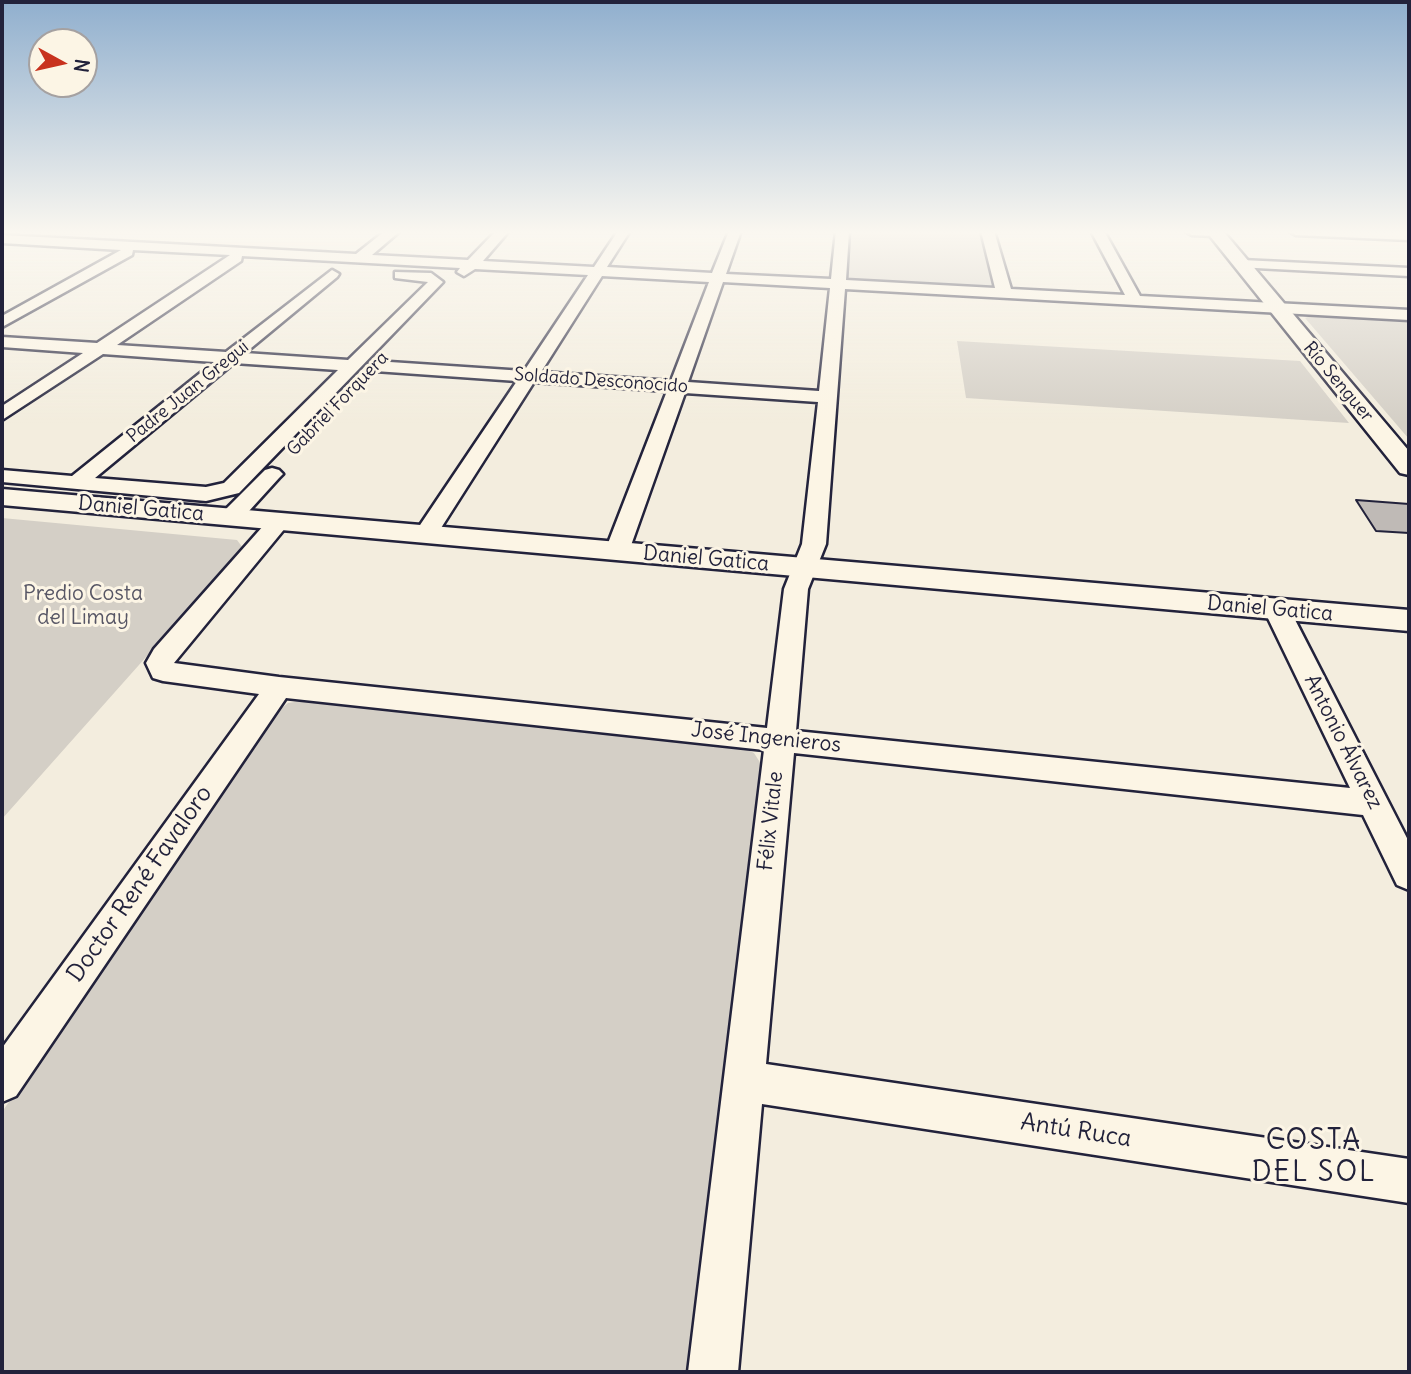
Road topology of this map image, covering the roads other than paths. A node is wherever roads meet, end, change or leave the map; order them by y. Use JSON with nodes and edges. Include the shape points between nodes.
{"nodes":[{"id":1,"x":50,"y":295,"type":"edge"},
{"id":2,"x":181,"y":295,"type":"edge"},
{"id":3,"x":306,"y":295,"type":"edge"},
{"id":4,"x":423,"y":295,"type":"edge"},
{"id":5,"x":442,"y":295,"type":"edge"},
{"id":6,"x":582,"y":295,"type":"edge"},
{"id":7,"x":711,"y":295,"type":"edge"},
{"id":8,"x":837,"y":295,"type":"edge"},
{"id":9,"x":1055,"y":295,"type":"edge"},
{"id":10,"x":1132,"y":295,"type":"edge"},
{"id":11,"x":1267,"y":295,"type":"edge"},
{"id":12,"x":1135,"y":300,"type":"junction"},
{"id":13,"x":1278,"y":308,"type":"junction"},
{"id":14,"x":1409,"y":315,"type":"edge"},
{"id":15,"x":2,"y":322,"type":"edge"},
{"id":16,"x":2,"y":342,"type":"edge"},
{"id":17,"x":100,"y":348,"type":"junction"},
{"id":18,"x":230,"y":357,"type":"junction"},
{"id":19,"x":354,"y":366,"type":"junction"},
{"id":20,"x":375,"y":366,"type":"junction"},
{"id":21,"x":529,"y":376,"type":"junction"},
{"id":22,"x":677,"y":386,"type":"junction"},
{"id":23,"x":828,"y":397,"type":"junction"},
{"id":24,"x":2,"y":414,"type":"edge"},
{"id":25,"x":1409,"y":467,"type":"edge"},
{"id":26,"x":2,"y":476,"type":"edge"},
{"id":27,"x":76,"y":483,"type":"junction"},
{"id":28,"x":2,"y":497,"type":"edge"},
{"id":29,"x":228,"y":504,"type":"junction"},
{"id":30,"x":280,"y":521,"type":"junction"},
{"id":31,"x":425,"y":534,"type":"junction"},
{"id":32,"x":617,"y":551,"type":"junction"},
{"id":33,"x":803,"y":568,"type":"junction"},
{"id":34,"x":1277,"y":610,"type":"junction"},
{"id":35,"x":1409,"y":621,"type":"edge"},
{"id":36,"x":279,"y":687,"type":"junction"},
{"id":37,"x":779,"y":740,"type":"junction"},
{"id":38,"x":1373,"y":803,"type":"junction"},
{"id":39,"x":1409,"y":875,"type":"edge"},
{"id":40,"x":743,"y":1081,"type":"junction"},
{"id":41,"x":2,"y":1082,"type":"edge"},
{"id":42,"x":1409,"y":1181,"type":"edge"},
{"id":43,"x":713,"y":1372,"type":"edge"}],
"edges":[{"from":1,"to":15,"type":"street"},
{"from":2,"to":17,"type":"street"},
{"from":3,"to":18,"type":"street","name":"Padre Juan Gregui"},
{"from":4,"to":19,"type":"street","name":"Gabriel Forquera"},
{"from":5,"to":20,"type":"street","name":"Gabriel Forquera"},
{"from":6,"to":21,"type":"street"},
{"from":7,"to":22,"type":"street"},
{"from":8,"to":23,"type":"street","name":"Félix Vitale"},
{"from":9,"to":12,"type":"street"},
{"from":10,"to":12,"type":"street"},
{"from":11,"to":13,"type":"main road","name":"Río Senguer"},
{"from":12,"to":13,"type":"street"},
{"from":13,"to":14,"type":"street"},
{"from":13,"to":25,"type":"main road","name":"Río Senguer"},
{"from":16,"to":17,"type":"street"},
{"from":17,"to":18,"type":"street"},
{"from":17,"to":24,"type":"street"},
{"from":18,"to":19,"type":"street"},
{"from":18,"to":27,"type":"street","name":"Padre Juan Gregui"},
{"from":19,"to":29,"type":"street","name":"Gabriel Forquera","via":[[239,482]]},
{"from":20,"to":21,"type":"street","name":"Soldado Desconocido"},
{"from":20,"to":29,"type":"street","name":"Gabriel Forquera","via":[[294,452]]},
{"from":21,"to":22,"type":"street","name":"Soldado Desconocido"},
{"from":21,"to":31,"type":"street"},
{"from":22,"to":23,"type":"street","name":"Soldado Desconocido"},
{"from":22,"to":32,"type":"street"},
{"from":23,"to":33,"type":"street","name":"Félix Vitale","via":[[814,544]]},
{"from":26,"to":27,"type":"street","name":"Daniel Gatica"},
{"from":27,"to":29,"type":"street","name":"Daniel Gatica","via":[[206,494]]},
{"from":28,"to":29,"type":"main road","name":"Daniel Gatica"},
{"from":29,"to":30,"type":"main road","name":"Daniel Gatica"},
{"from":30,"to":31,"type":"main road","name":"Daniel Gatica"},
{"from":30,"to":36,"type":"street","name":"José Ingenieros","via":[[164,656],[160,667],[176,675]]},
{"from":31,"to":32,"type":"main road","name":"Daniel Gatica"},
{"from":32,"to":33,"type":"main road","name":"Daniel Gatica"},
{"from":33,"to":34,"type":"main road","name":"Daniel Gatica"},
{"from":33,"to":37,"type":"street","name":"Félix Vitale","via":[[796,589]]},
{"from":34,"to":35,"type":"main road","name":"Daniel Gatica"},
{"from":34,"to":38,"type":"street","name":"Antonio Álvarez"},
{"from":36,"to":37,"type":"street","name":"José Ingenieros"},
{"from":36,"to":41,"type":"street","name":"Doctor René Favaloro"},
{"from":37,"to":38,"type":"street","name":"José Ingenieros"},
{"from":37,"to":40,"type":"street","name":"Félix Vitale"},
{"from":38,"to":39,"type":"street","name":"Antonio Álvarez"},
{"from":40,"to":42,"type":"street","name":"Antú Ruca"},
{"from":40,"to":43,"type":"street","name":"Félix Vitale"}]}
